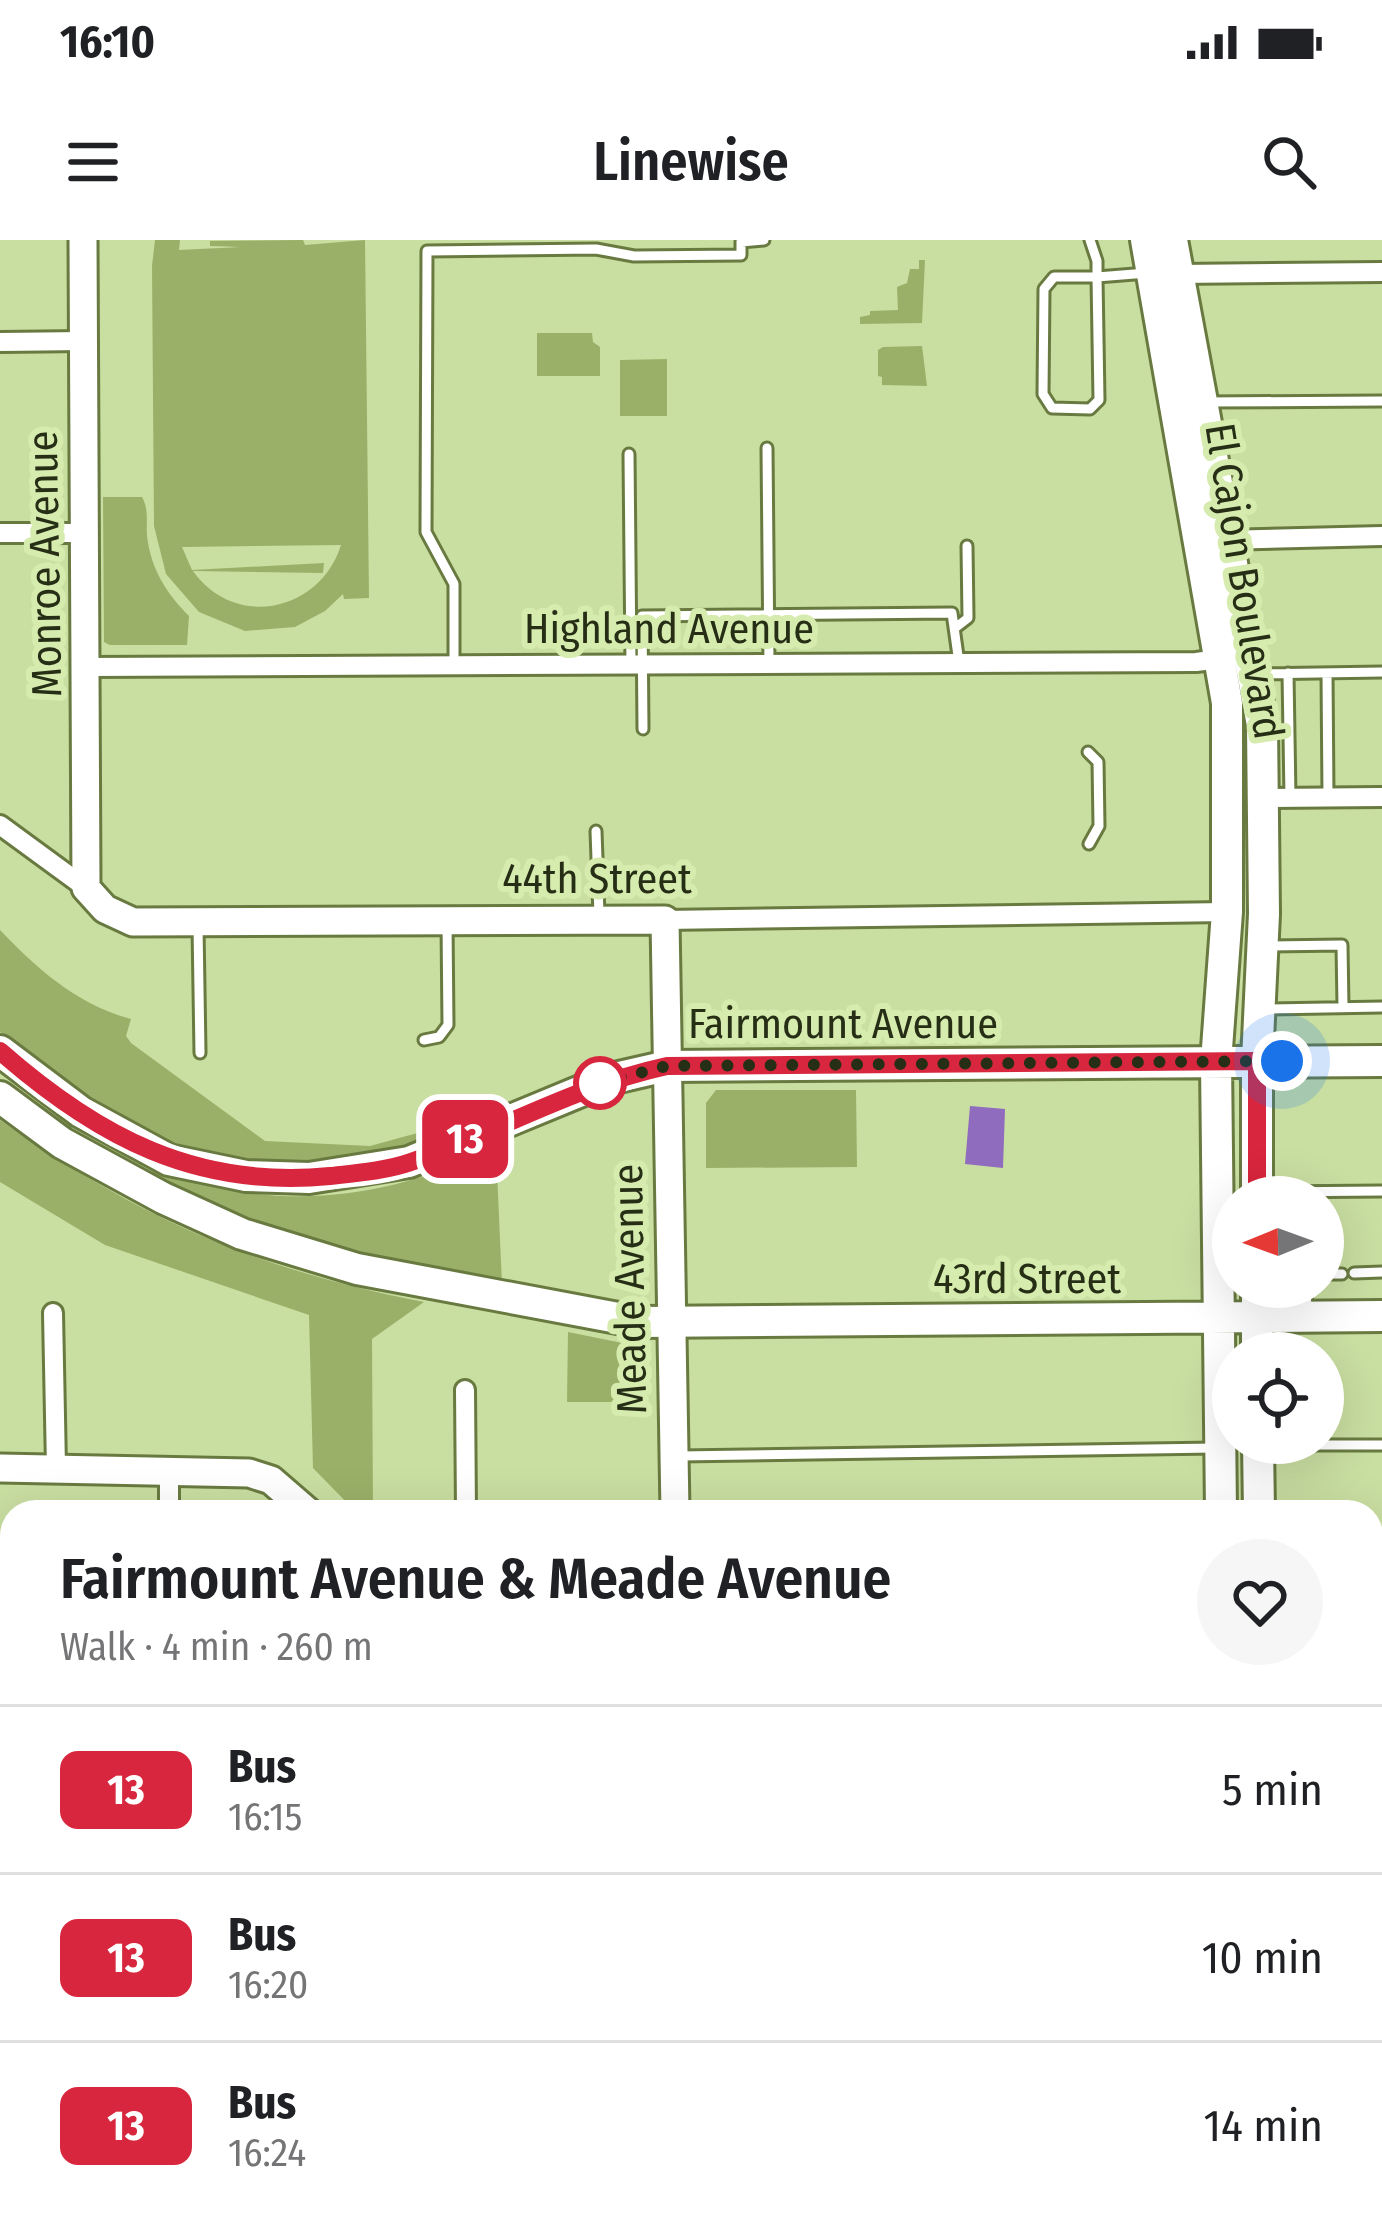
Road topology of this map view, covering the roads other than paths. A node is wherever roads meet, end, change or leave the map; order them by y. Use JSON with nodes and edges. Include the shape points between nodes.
{"nodes":[{"id":1,"x":82,"y":240,"type":"edge"},
{"id":2,"x":764,"y":240,"type":"edge"},
{"id":3,"x":1090,"y":240,"type":"edge"},
{"id":4,"x":1146,"y":240,"type":"edge"},
{"id":5,"x":1172,"y":240,"type":"edge"},
{"id":6,"x":527,"y":245,"type":"edge"},
{"id":7,"x":1382,"y":272,"type":"edge"},
{"id":8,"x":1165,"y":273,"type":"junction"},
{"id":9,"x":1097,"y":277,"type":"junction"},
{"id":10,"x":84,"y":341,"type":"junction"},
{"id":11,"x":0,"y":342,"type":"edge"},
{"id":12,"x":1382,"y":401,"type":"edge"},
{"id":13,"x":1200,"y":402,"type":"junction"},
{"id":14,"x":767,"y":448,"type":"dead end"},
{"id":15,"x":629,"y":454,"type":"dead end"},
{"id":16,"x":0,"y":533,"type":"edge"},
{"id":17,"x":86,"y":533,"type":"junction"},
{"id":18,"x":1382,"y":536,"type":"edge"},
{"id":19,"x":1212,"y":541,"type":"junction"},
{"id":20,"x":967,"y":546,"type":"dead end"},
{"id":21,"x":769,"y":612,"type":"junction"},
{"id":22,"x":956,"y":628,"type":"junction"},
{"id":23,"x":959,"y":663,"type":"junction"},
{"id":24,"x":1242,"y":663,"type":"junction"},
{"id":25,"x":637,"y":664,"type":"junction"},
{"id":26,"x":769,"y":664,"type":"junction"},
{"id":27,"x":454,"y":666,"type":"junction"},
{"id":28,"x":87,"y":668,"type":"junction"},
{"id":29,"x":1382,"y":672,"type":"edge"},
{"id":30,"x":1288,"y":673,"type":"junction"},
{"id":31,"x":1327,"y":673,"type":"junction"},
{"id":32,"x":1276,"y":725,"type":"junction"},
{"id":33,"x":643,"y":729,"type":"dead end"},
{"id":34,"x":1088,"y":752,"type":"dead end"},
{"id":35,"x":1230,"y":759,"type":"junction"},
{"id":36,"x":1382,"y":796,"type":"edge"},
{"id":37,"x":1328,"y":797,"type":"junction"},
{"id":38,"x":1278,"y":798,"type":"junction"},
{"id":39,"x":0,"y":825,"type":"edge"},
{"id":40,"x":596,"y":831,"type":"dead end"},
{"id":41,"x":1089,"y":844,"type":"dead end"},
{"id":42,"x":86,"y":888,"type":"junction"},
{"id":43,"x":1228,"y":912,"type":"junction"},
{"id":44,"x":599,"y":920,"type":"junction"},
{"id":45,"x":665,"y":920,"type":"junction"},
{"id":46,"x":446,"y":921,"type":"junction"},
{"id":47,"x":198,"y":922,"type":"junction"},
{"id":48,"x":1262,"y":956,"type":"junction"},
{"id":49,"x":1342,"y":1007,"type":"junction"},
{"id":50,"x":1382,"y":1007,"type":"edge"},
{"id":51,"x":1258,"y":1010,"type":"junction"},
{"id":52,"x":424,"y":1040,"type":"dead end"},
{"id":53,"x":0,"y":1051,"type":"edge"},
{"id":54,"x":200,"y":1053,"type":"dead end"},
{"id":55,"x":1257,"y":1061,"type":"junction"},
{"id":56,"x":1382,"y":1061,"type":"edge"},
{"id":57,"x":1216,"y":1062,"type":"junction"},
{"id":58,"x":667,"y":1066,"type":"junction"},
{"id":59,"x":0,"y":1097,"type":"edge"},
{"id":60,"x":1257,"y":1176,"type":"edge"},
{"id":61,"x":1382,"y":1191,"type":"edge"},
{"id":62,"x":1344,"y":1192,"type":"edge"},
{"id":63,"x":1382,"y":1272,"type":"edge"},
{"id":64,"x":1344,"y":1274,"type":"edge"},
{"id":65,"x":1257,"y":1308,"type":"edge"},
{"id":66,"x":1289,"y":1308,"type":"edge"},
{"id":67,"x":1339,"y":1308,"type":"edge"},
{"id":68,"x":53,"y":1313,"type":"dead end"},
{"id":69,"x":1382,"y":1316,"type":"edge"},
{"id":70,"x":1220,"y":1319,"type":"junction"},
{"id":71,"x":1257,"y":1319,"type":"junction"},
{"id":72,"x":672,"y":1324,"type":"junction"},
{"id":73,"x":1220,"y":1332,"type":"edge"},
{"id":74,"x":1257,"y":1332,"type":"edge"},
{"id":75,"x":465,"y":1390,"type":"dead end"},
{"id":76,"x":1344,"y":1445,"type":"edge"},
{"id":77,"x":1382,"y":1445,"type":"edge"},
{"id":78,"x":1212,"y":1448,"type":"edge"},
{"id":79,"x":674,"y":1456,"type":"junction"},
{"id":80,"x":1221,"y":1464,"type":"edge"},
{"id":81,"x":1258,"y":1464,"type":"edge"},
{"id":82,"x":0,"y":1468,"type":"edge"},
{"id":83,"x":56,"y":1468,"type":"junction"},
{"id":84,"x":169,"y":1472,"type":"junction"},
{"id":85,"x":170,"y":1500,"type":"edge"},
{"id":86,"x":294,"y":1500,"type":"edge"},
{"id":87,"x":466,"y":1500,"type":"edge"},
{"id":88,"x":675,"y":1500,"type":"edge"},
{"id":89,"x":1221,"y":1500,"type":"edge"},
{"id":90,"x":1259,"y":1500,"type":"edge"}],
"edges":[{"from":1,"to":10,"type":"street","name":"Monroe Avenue"},
{"from":2,"to":6,"type":"lane","via":[[741,242],[741,255]]},
{"from":3,"to":9,"type":"lane"},
{"from":4,"to":8,"type":"main road","name":"El Cajon Boulevard"},
{"from":5,"to":8,"type":"main road","name":"El Cajon Boulevard"},
{"from":6,"to":27,"type":"lane","via":[[427,251],[426,532],[454,584]]},
{"from":7,"to":8,"type":"street"},
{"from":8,"to":9,"type":"lane"},
{"from":8,"to":13,"type":"main road","name":"El Cajon Boulevard"},
{"from":8,"to":19,"type":"main road","name":"El Cajon Boulevard"},
{"from":9,"to":9,"type":"lane","via":[[1054,277],[1044,289],[1043,394],[1052,408],[1090,409],[1099,400]]},
{"from":10,"to":11,"type":"street"},
{"from":10,"to":17,"type":"street","name":"Monroe Avenue"},
{"from":12,"to":13,"type":"lane"},
{"from":13,"to":19,"type":"main road","name":"El Cajon Boulevard"},
{"from":14,"to":21,"type":"lane"},
{"from":15,"to":25,"type":"lane"},
{"from":16,"to":17,"type":"street"},
{"from":17,"to":28,"type":"street","name":"Monroe Avenue"},
{"from":18,"to":19,"type":"street"},
{"from":19,"to":24,"type":"main road","name":"El Cajon Boulevard"},
{"from":20,"to":22,"type":"lane","via":[[968,618]]},
{"from":21,"to":22,"type":"lane","via":[[952,613]]},
{"from":21,"to":25,"type":"lane","via":[[642,616]]},
{"from":21,"to":26,"type":"lane"},
{"from":22,"to":23,"type":"lane"},
{"from":23,"to":24,"type":"street","name":"Highland Avenue"},
{"from":23,"to":26,"type":"street","name":"Highland Avenue"},
{"from":24,"to":30,"type":"lane"},
{"from":24,"to":32,"type":"main road","name":"El Cajon Boulevard"},
{"from":24,"to":35,"type":"main road","name":"El Cajon Boulevard","via":[[1227,703]]},
{"from":25,"to":26,"type":"street","name":"Highland Avenue"},
{"from":25,"to":27,"type":"street","name":"Highland Avenue"},
{"from":25,"to":33,"type":"lane"},
{"from":27,"to":28,"type":"street","name":"Highland Avenue"},
{"from":28,"to":42,"type":"street","name":"Monroe Avenue"},
{"from":29,"to":31,"type":"lane"},
{"from":30,"to":31,"type":"lane"},
{"from":30,"to":32,"type":"lane"},
{"from":31,"to":37,"type":"lane"},
{"from":32,"to":38,"type":"main road","name":"El Cajon Boulevard"},
{"from":34,"to":41,"type":"lane","via":[[1098,762],[1099,826]]},
{"from":35,"to":38,"type":"main road","via":[[1250,794]]},
{"from":35,"to":43,"type":"main road","name":"El Cajon Boulevard"},
{"from":36,"to":37,"type":"street"},
{"from":37,"to":38,"type":"street"},
{"from":38,"to":48,"type":"main road","name":"El Cajon Boulevard"},
{"from":39,"to":42,"type":"street","name":"44th Street"},
{"from":40,"to":44,"type":"lane"},
{"from":42,"to":47,"type":"street","name":"44th Street","via":[[105,909],[134,922]]},
{"from":43,"to":45,"type":"street","name":"44th Street"},
{"from":43,"to":48,"type":"main road","via":[[1244,916],[1247,952]]},
{"from":43,"to":57,"type":"main road","name":"El Cajon Boulevard"},
{"from":44,"to":45,"type":"street","name":"44th Street"},
{"from":44,"to":46,"type":"street","name":"44th Street"},
{"from":45,"to":58,"type":"street","name":"Meade Avenue"},
{"from":46,"to":47,"type":"street","name":"44th Street"},
{"from":46,"to":52,"type":"lane","via":[[448,1020],[439,1037]]},
{"from":47,"to":54,"type":"lane"},
{"from":48,"to":49,"type":"lane","via":[[1342,945]]},
{"from":48,"to":51,"type":"main road","name":"El Cajon Boulevard"},
{"from":49,"to":50,"type":"lane"},
{"from":49,"to":51,"type":"lane"},
{"from":51,"to":55,"type":"main road","name":"El Cajon Boulevard"},
{"from":53,"to":58,"type":"main road","name":"Fairmount Avenue","via":[[81,1112],[170,1160],[246,1176],[309,1178],[410,1162],[610,1078]]},
{"from":55,"to":56,"type":"main road","name":"Fairmount Avenue"},
{"from":55,"to":57,"type":"main road","name":"Fairmount Avenue"},
{"from":55,"to":60,"type":"main road","name":"El Cajon Boulevard"},
{"from":57,"to":58,"type":"main road","name":"Fairmount Avenue"},
{"from":57,"to":70,"type":"main road","name":"El Cajon Boulevard"},
{"from":58,"to":72,"type":"street","name":"Meade Avenue"},
{"from":59,"to":72,"type":"main road","via":[[62,1142],[242,1234],[357,1269]]},
{"from":61,"to":62,"type":"lane"},
{"from":63,"to":64,"type":"lane"},
{"from":65,"to":71,"type":"main road"},
{"from":66,"to":71,"type":"main road","name":"43rd Street"},
{"from":67,"to":69,"type":"main road","name":"43rd Street"},
{"from":68,"to":83,"type":"street"},
{"from":70,"to":71,"type":"main road","name":"43rd Street"},
{"from":70,"to":72,"type":"main road","name":"43rd Street"},
{"from":70,"to":73,"type":"main road","name":"El Cajon Boulevard"},
{"from":71,"to":74,"type":"main road"},
{"from":72,"to":79,"type":"street","name":"Meade Avenue"},
{"from":75,"to":87,"type":"street"},
{"from":76,"to":77,"type":"lane"},
{"from":78,"to":79,"type":"lane"},
{"from":79,"to":88,"type":"street","name":"Meade Avenue"},
{"from":80,"to":89,"type":"main road","name":"El Cajon Boulevard"},
{"from":81,"to":90,"type":"main road"},
{"from":82,"to":83,"type":"street"},
{"from":83,"to":84,"type":"street"},
{"from":84,"to":85,"type":"street"},
{"from":84,"to":86,"type":"street","via":[[249,1473]]}]}
